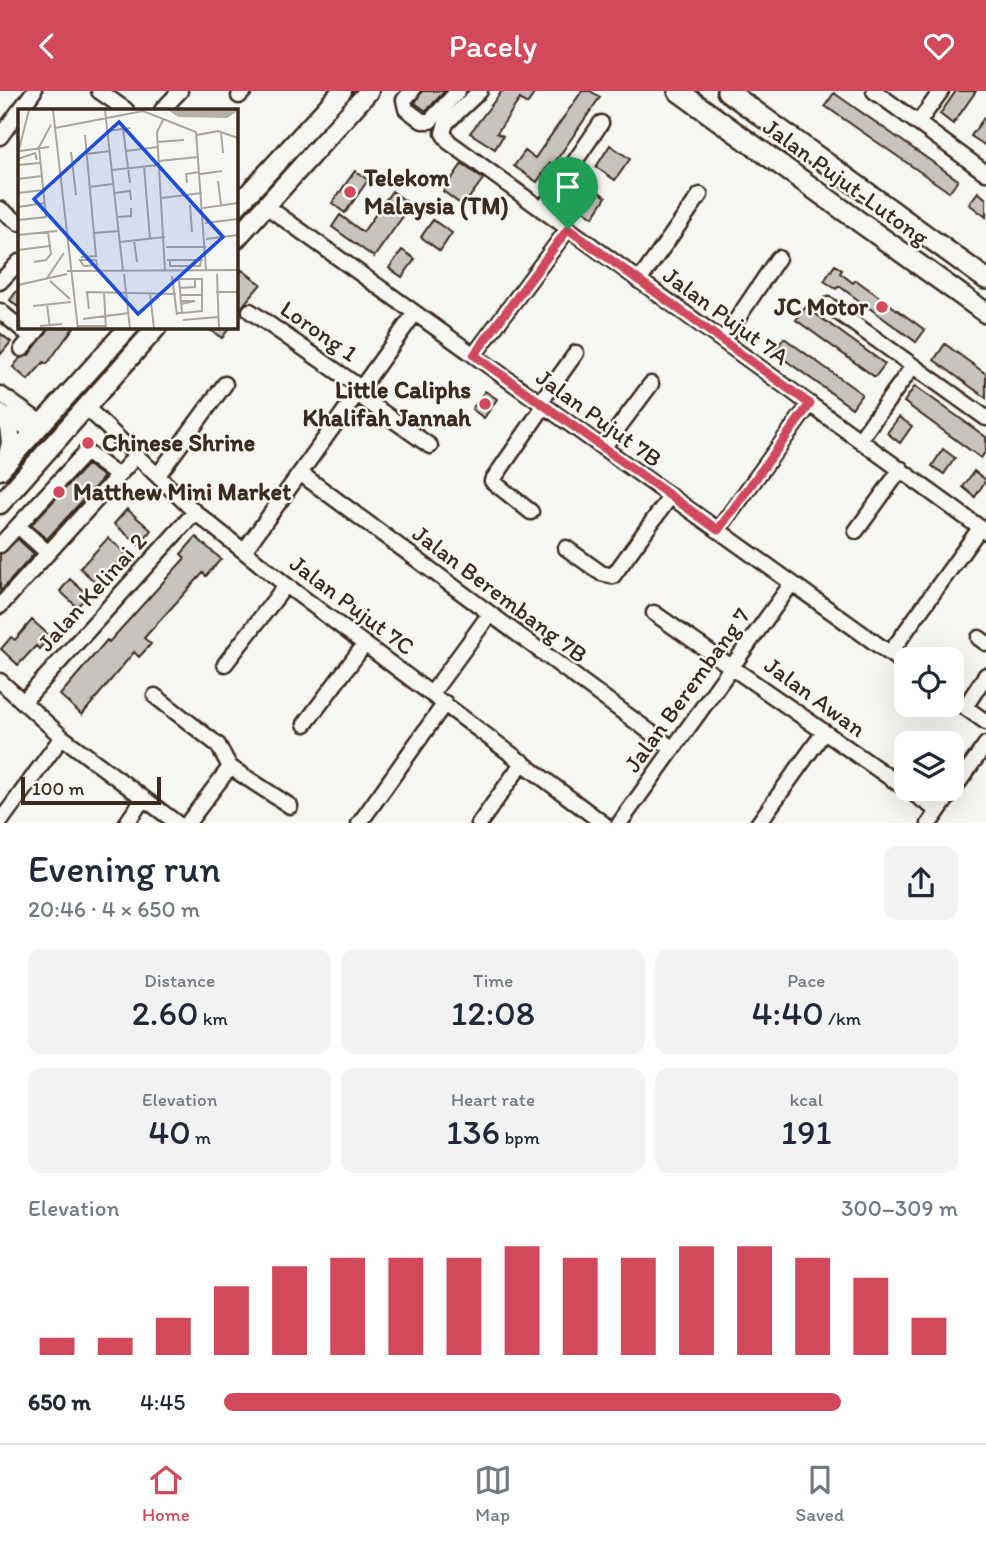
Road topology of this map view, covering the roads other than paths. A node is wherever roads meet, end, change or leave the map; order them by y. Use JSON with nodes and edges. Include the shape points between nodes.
{"nodes":[{"id":1,"x":34,"y":91,"type":"edge"},
{"id":2,"x":99,"y":91,"type":"edge"},
{"id":3,"x":180,"y":91,"type":"edge"},
{"id":4,"x":342,"y":91,"type":"edge"},
{"id":5,"x":369,"y":91,"type":"edge"},
{"id":6,"x":391,"y":91,"type":"edge"},
{"id":7,"x":458,"y":91,"type":"edge"},
{"id":8,"x":480,"y":91,"type":"edge"},
{"id":9,"x":678,"y":91,"type":"edge"},
{"id":10,"x":874,"y":91,"type":"edge"},
{"id":11,"x":941,"y":91,"type":"edge"},
{"id":12,"x":408,"y":95,"type":"edge"},
{"id":13,"x":736,"y":95,"type":"edge"},
{"id":14,"x":21,"y":109,"type":"edge"},
{"id":15,"x":125,"y":109,"type":"edge"},
{"id":16,"x":163,"y":109,"type":"edge"},
{"id":17,"x":18,"y":114,"type":"edge"},
{"id":18,"x":601,"y":123,"type":"dead end"},
{"id":19,"x":918,"y":124,"type":"junction"},
{"id":20,"x":439,"y":128,"type":"junction"},
{"id":21,"x":0,"y":137,"type":"edge"},
{"id":22,"x":986,"y":173,"type":"edge"},
{"id":23,"x":700,"y":195,"type":"dead end"},
{"id":24,"x":239,"y":198,"type":"edge"},
{"id":25,"x":266,"y":207,"type":"junction"},
{"id":26,"x":0,"y":209,"type":"edge"},
{"id":27,"x":542,"y":210,"type":"junction"},
{"id":28,"x":18,"y":222,"type":"edge"},
{"id":29,"x":568,"y":229,"type":"junction"},
{"id":30,"x":238,"y":237,"type":"edge"},
{"id":31,"x":778,"y":258,"type":"dead end"},
{"id":32,"x":18,"y":263,"type":"edge"},
{"id":33,"x":986,"y":279,"type":"edge"},
{"id":34,"x":639,"y":281,"type":"junction"},
{"id":35,"x":0,"y":282,"type":"edge"},
{"id":36,"x":828,"y":305,"type":"dead end"},
{"id":37,"x":0,"y":311,"type":"edge"},
{"id":38,"x":250,"y":311,"type":"dead end"},
{"id":39,"x":415,"y":313,"type":"junction"},
{"id":40,"x":986,"y":313,"type":"edge"},
{"id":41,"x":18,"y":327,"type":"edge"},
{"id":42,"x":127,"y":329,"type":"edge"},
{"id":43,"x":155,"y":329,"type":"edge"},
{"id":44,"x":723,"y":340,"type":"junction"},
{"id":45,"x":139,"y":347,"type":"junction"},
{"id":46,"x":576,"y":353,"type":"dead end"},
{"id":47,"x":474,"y":355,"type":"junction"},
{"id":48,"x":913,"y":366,"type":"junction"},
{"id":49,"x":225,"y":384,"type":"dead end"},
{"id":50,"x":651,"y":384,"type":"dead end"},
{"id":51,"x":359,"y":391,"type":"junction"},
{"id":52,"x":0,"y":394,"type":"edge"},
{"id":53,"x":542,"y":404,"type":"junction"},
{"id":54,"x":810,"y":404,"type":"junction"},
{"id":55,"x":86,"y":407,"type":"junction"},
{"id":56,"x":4,"y":415,"type":"edge"},
{"id":57,"x":986,"y":418,"type":"edge"},
{"id":58,"x":39,"y":428,"type":"junction"},
{"id":59,"x":860,"y":439,"type":"junction"},
{"id":60,"x":430,"y":446,"type":"dead end"},
{"id":61,"x":603,"y":448,"type":"junction"},
{"id":62,"x":136,"y":456,"type":"junction"},
{"id":63,"x":3,"y":466,"type":"edge"},
{"id":64,"x":901,"y":469,"type":"junction"},
{"id":65,"x":300,"y":473,"type":"junction"},
{"id":66,"x":158,"y":475,"type":"junction"},
{"id":67,"x":118,"y":476,"type":"junction"},
{"id":68,"x":670,"y":497,"type":"junction"},
{"id":69,"x":0,"y":504,"type":"edge"},
{"id":70,"x":195,"y":512,"type":"junction"},
{"id":71,"x":531,"y":512,"type":"dead end"},
{"id":72,"x":18,"y":526,"type":"junction"},
{"id":73,"x":718,"y":530,"type":"junction"},
{"id":74,"x":983,"y":530,"type":"edge"},
{"id":75,"x":856,"y":531,"type":"dead end"},
{"id":76,"x":0,"y":545,"type":"edge"},
{"id":77,"x":566,"y":548,"type":"dead end"},
{"id":78,"x":244,"y":551,"type":"junction"},
{"id":79,"x":48,"y":552,"type":"junction"},
{"id":80,"x":792,"y":583,"type":"junction"},
{"id":81,"x":286,"y":585,"type":"junction"},
{"id":82,"x":0,"y":606,"type":"edge"},
{"id":83,"x":654,"y":613,"type":"dead end"},
{"id":84,"x":489,"y":615,"type":"junction"},
{"id":85,"x":365,"y":644,"type":"junction"},
{"id":86,"x":890,"y":653,"type":"junction"},
{"id":87,"x":894,"y":656,"type":"edge"},
{"id":88,"x":225,"y":664,"type":"dead end"},
{"id":89,"x":732,"y":665,"type":"junction"},
{"id":90,"x":986,"y":675,"type":"edge"},
{"id":91,"x":0,"y":681,"type":"edge"},
{"id":92,"x":432,"y":693,"type":"junction"},
{"id":93,"x":155,"y":695,"type":"dead end"},
{"id":94,"x":23,"y":702,"type":"junction"},
{"id":95,"x":445,"y":703,"type":"junction"},
{"id":96,"x":965,"y":707,"type":"joint"},
{"id":97,"x":986,"y":722,"type":"edge"},
{"id":98,"x":305,"y":724,"type":"dead end"},
{"id":99,"x":824,"y":732,"type":"junction"},
{"id":100,"x":62,"y":737,"type":"junction"},
{"id":101,"x":986,"y":744,"type":"edge"},
{"id":102,"x":673,"y":749,"type":"junction"},
{"id":103,"x":523,"y":762,"type":"junction"},
{"id":104,"x":230,"y":767,"type":"junction"},
{"id":105,"x":894,"y":780,"type":"edge"},
{"id":106,"x":144,"y":799,"type":"junction"},
{"id":107,"x":924,"y":801,"type":"edge"},
{"id":108,"x":290,"y":806,"type":"dead end"},
{"id":109,"x":938,"y":811,"type":"junction"},
{"id":110,"x":0,"y":823,"type":"edge"},
{"id":111,"x":127,"y":823,"type":"edge"},
{"id":112,"x":177,"y":823,"type":"edge"},
{"id":113,"x":188,"y":823,"type":"edge"},
{"id":114,"x":360,"y":823,"type":"edge"},
{"id":115,"x":480,"y":823,"type":"edge"},
{"id":116,"x":603,"y":823,"type":"edge"},
{"id":117,"x":620,"y":823,"type":"edge"},
{"id":118,"x":759,"y":823,"type":"edge"},
{"id":119,"x":930,"y":823,"type":"edge"}],
"edges":[{"from":1,"to":14,"type":"street"},
{"from":2,"to":15,"type":"street"},
{"from":3,"to":16,"type":"street"},
{"from":4,"to":24,"type":"main road"},
{"from":5,"to":25,"type":"main road"},
{"from":6,"to":12,"type":"street"},
{"from":7,"to":20,"type":"street"},
{"from":8,"to":20,"type":"street"},
{"from":9,"to":40,"type":"highway","name":"Jalan Pujut-Lutong"},
{"from":10,"to":19,"type":"street"},
{"from":11,"to":19,"type":"street"},
{"from":12,"to":20,"type":"street","name":"Jalan Pujut 7A","via":[[406,109]]},
{"from":13,"to":33,"type":"highway","name":"Jalan Pujut-Lutong"},
{"from":17,"to":21,"type":"street"},
{"from":18,"to":27,"type":"street"},
{"from":19,"to":22,"type":"street"},
{"from":20,"to":27,"type":"street","name":"Jalan Pujut 7A","via":[[449,142]]},
{"from":23,"to":34,"type":"street"},
{"from":25,"to":30,"type":"main road"},
{"from":25,"to":39,"type":"street","name":"Jalan Pujut 7B"},
{"from":26,"to":28,"type":"street"},
{"from":27,"to":29,"type":"street","name":"Jalan Pujut 7A"},
{"from":29,"to":34,"type":"street","name":"Jalan Pujut 7A"},
{"from":29,"to":47,"type":"street"},
{"from":31,"to":44,"type":"street"},
{"from":32,"to":35,"type":"street"},
{"from":34,"to":44,"type":"street","name":"Jalan Pujut 7A"},
{"from":36,"to":48,"type":"street"},
{"from":37,"to":41,"type":"street"},
{"from":38,"to":51,"type":"street","name":"Lorong 1"},
{"from":39,"to":47,"type":"street","name":"Jalan Pujut 7B"},
{"from":39,"to":51,"type":"street"},
{"from":42,"to":58,"type":"main road"},
{"from":43,"to":45,"type":"main road"},
{"from":44,"to":54,"type":"street","name":"Jalan Pujut 7A"},
{"from":45,"to":55,"type":"main road"},
{"from":45,"to":58,"type":"main road","via":[[117,364],[57,431]]},
{"from":46,"to":53,"type":"street"},
{"from":47,"to":53,"type":"street","name":"Jalan Pujut 7B"},
{"from":48,"to":57,"type":"street"},
{"from":48,"to":59,"type":"street"},
{"from":49,"to":66,"type":"street"},
{"from":50,"to":61,"type":"street"},
{"from":51,"to":60,"type":"street","name":"Lorong 1"},
{"from":51,"to":65,"type":"street"},
{"from":52,"to":58,"type":"street"},
{"from":53,"to":61,"type":"street","name":"Jalan Pujut 7B"},
{"from":53,"to":71,"type":"street","via":[[492,481]]},
{"from":54,"to":59,"type":"street","name":"Jalan Pujut 7A"},
{"from":54,"to":73,"type":"street"},
{"from":55,"to":62,"type":"street","name":"Jalan Pujut 7C"},
{"from":55,"to":69,"type":"main road"},
{"from":56,"to":58,"type":"street"},
{"from":56,"to":63,"type":"main road","via":[[11,443]]},
{"from":58,"to":63,"type":"main road"},
{"from":59,"to":64,"type":"street","name":"Jalan Pujut 7A"},
{"from":61,"to":68,"type":"street","name":"Jalan Pujut 7B"},
{"from":62,"to":66,"type":"street","name":"Jalan Pujut 7C"},
{"from":62,"to":67,"type":"street"},
{"from":64,"to":74,"type":"street","name":"Jalan Pujut 7A"},
{"from":64,"to":75,"type":"street"},
{"from":65,"to":78,"type":"street"},
{"from":65,"to":84,"type":"street","name":"Jalan Berembang 7B"},
{"from":66,"to":70,"type":"street","name":"Jalan Pujut 7C"},
{"from":67,"to":72,"type":"street","via":[[86,452]]},
{"from":67,"to":79,"type":"street"},
{"from":68,"to":73,"type":"street","name":"Jalan Pujut 7B"},
{"from":68,"to":77,"type":"street","via":[[612,576]]},
{"from":70,"to":78,"type":"street","name":"Jalan Pujut 7C"},
{"from":70,"to":94,"type":"street","name":"Jalan Kelinai 2"},
{"from":72,"to":76,"type":"street"},
{"from":72,"to":79,"type":"street"},
{"from":73,"to":80,"type":"street","name":"Jalan Pujut 7B"},
{"from":74,"to":86,"type":"street"},
{"from":78,"to":81,"type":"street","name":"Jalan Pujut 7C"},
{"from":79,"to":82,"type":"street"},
{"from":80,"to":86,"type":"street","name":"Jalan Pujut 7B"},
{"from":80,"to":89,"type":"street","name":"Jalan Berembang 7"},
{"from":81,"to":85,"type":"street","name":"Jalan Pujut 7C"},
{"from":81,"to":88,"type":"street"},
{"from":83,"to":89,"type":"street","name":"Jalan Awan"},
{"from":84,"to":92,"type":"street"},
{"from":84,"to":102,"type":"street","name":"Jalan Berembang 7B"},
{"from":85,"to":92,"type":"street","name":"Jalan Pujut 7C"},
{"from":85,"to":98,"type":"street"},
{"from":86,"to":87,"type":"street","name":"Jalan Pujut 7B"},
{"from":89,"to":99,"type":"street","name":"Jalan Awan"},
{"from":89,"to":102,"type":"street","name":"Jalan Berembang 7"},
{"from":90,"to":96,"type":"street"},
{"from":91,"to":94,"type":"street"},
{"from":92,"to":95,"type":"street","name":"Jalan Pujut 7C"},
{"from":93,"to":104,"type":"street","via":[[218,745]]},
{"from":94,"to":100,"type":"street"},
{"from":95,"to":103,"type":"street","name":"Jalan Pujut 7C"},
{"from":95,"to":114,"type":"street"},
{"from":96,"to":97,"type":"street"},
{"from":99,"to":105,"type":"street","name":"Jalan Awan"},
{"from":99,"to":118,"type":"street"},
{"from":100,"to":106,"type":"street"},
{"from":100,"to":110,"type":"street"},
{"from":101,"to":109,"type":"street"},
{"from":102,"to":117,"type":"street","name":"Jalan Berembang 7"},
{"from":103,"to":115,"type":"street"},
{"from":103,"to":116,"type":"street","name":"Jalan Pujut 7C"},
{"from":104,"to":108,"type":"street"},
{"from":104,"to":113,"type":"street"},
{"from":106,"to":111,"type":"street"},
{"from":106,"to":112,"type":"street"},
{"from":107,"to":109,"type":"street","name":"Jalan Awan"},
{"from":109,"to":119,"type":"street"}]}
